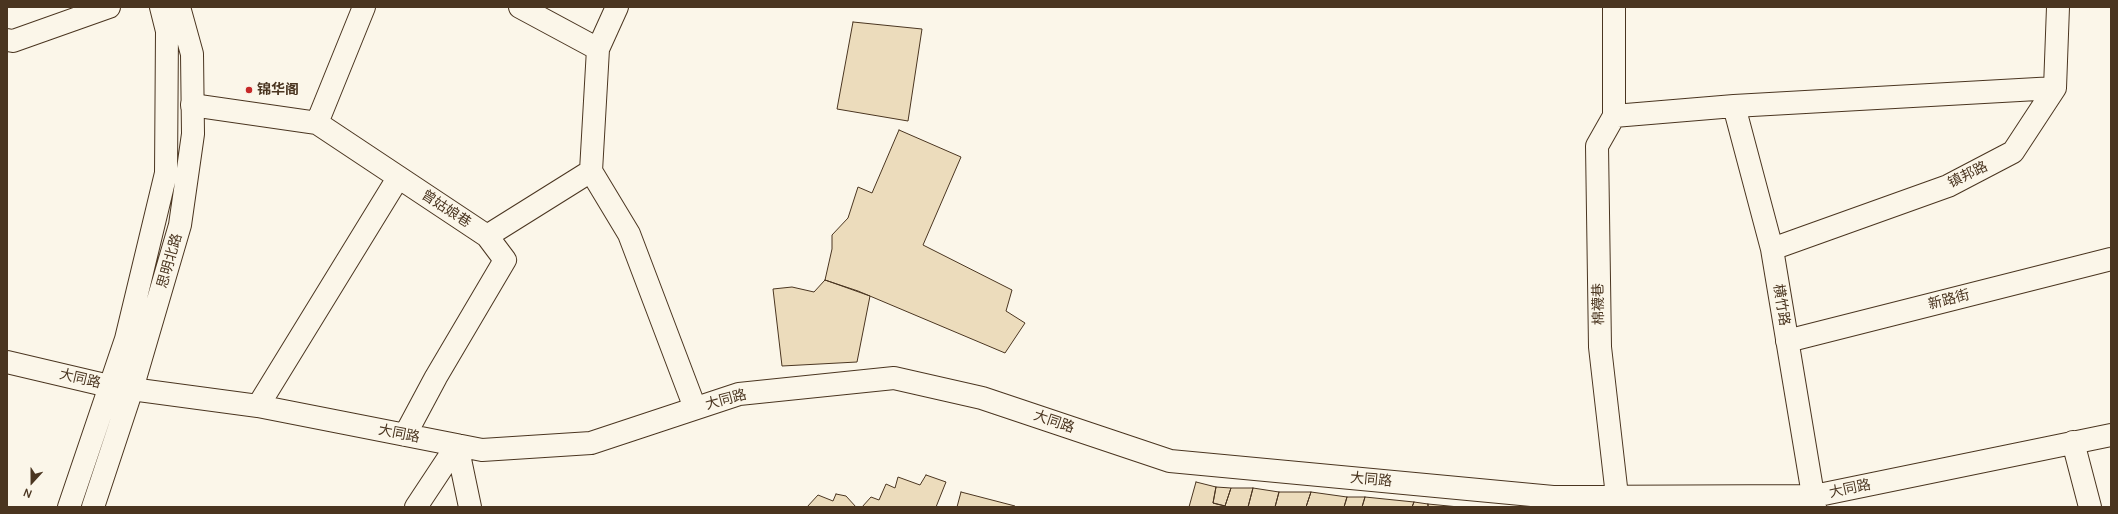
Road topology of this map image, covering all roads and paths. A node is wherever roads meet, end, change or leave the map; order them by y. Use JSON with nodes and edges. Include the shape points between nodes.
{"nodes":[{"id":1,"x":109,"y":7,"type":"edge"},
{"id":2,"x":161,"y":7,"type":"edge"},
{"id":3,"x":179,"y":7,"type":"edge"},
{"id":4,"x":364,"y":7,"type":"edge"},
{"id":5,"x":520,"y":7,"type":"edge"},
{"id":6,"x":617,"y":7,"type":"edge"},
{"id":7,"x":1614,"y":7,"type":"edge"},
{"id":8,"x":2058,"y":7,"type":"edge"},
{"id":9,"x":9,"y":35,"type":"edge"},
{"id":10,"x":598,"y":49,"type":"junction"},
{"id":11,"x":2055,"y":88,"type":"junction"},
{"id":12,"x":192,"y":105,"type":"junction"},
{"id":13,"x":1734,"y":106,"type":"junction"},
{"id":14,"x":1614,"y":116,"type":"junction"},
{"id":15,"x":317,"y":123,"type":"junction"},
{"id":16,"x":591,"y":171,"type":"junction"},
{"id":17,"x":398,"y":178,"type":"junction"},
{"id":18,"x":487,"y":236,"type":"junction"},
{"id":19,"x":1772,"y":249,"type":"junction"},
{"id":20,"x":2111,"y":259,"type":"edge"},
{"id":21,"x":1787,"y":341,"type":"junction"},
{"id":22,"x":7,"y":362,"type":"edge"},
{"id":23,"x":109,"y":386,"type":"junction"},
{"id":24,"x":132,"y":390,"type":"junction"},
{"id":25,"x":258,"y":406,"type":"junction"},
{"id":26,"x":695,"y":408,"type":"junction"},
{"id":27,"x":405,"y":435,"type":"junction"},
{"id":28,"x":2111,"y":435,"type":"edge"},
{"id":29,"x":2073,"y":442,"type":"junction"},
{"id":30,"x":457,"y":445,"type":"junction"},
{"id":31,"x":1617,"y":496,"type":"junction"},
{"id":32,"x":1554,"y":502,"type":"edge"},
{"id":33,"x":1815,"y":502,"type":"edge"},
{"id":34,"x":69,"y":507,"type":"edge"},
{"id":35,"x":93,"y":507,"type":"edge"},
{"id":36,"x":416,"y":507,"type":"edge"},
{"id":37,"x":470,"y":507,"type":"edge"},
{"id":38,"x":2090,"y":507,"type":"edge"}],
"edges":[{"from":1,"to":9,"type":"street"},
{"from":2,"to":23,"type":"street","name":"思明北路","via":[[167,31],[166,173],[126,339]]},
{"from":3,"to":12,"type":"street","name":"思明北路","via":[[192,54]]},
{"from":4,"to":15,"type":"street"},
{"from":5,"to":10,"type":"street"},
{"from":6,"to":10,"type":"street"},
{"from":7,"to":14,"type":"street"},
{"from":8,"to":11,"type":"street"},
{"from":10,"to":16,"type":"street"},
{"from":11,"to":13,"type":"street"},
{"from":11,"to":19,"type":"street","name":"镇邦路","via":[[2013,152],[1948,186]]},
{"from":12,"to":15,"type":"street","name":"曾姑娘巷"},
{"from":12,"to":24,"type":"street","name":"思明北路","via":[[193,134],[180,225]]},
{"from":13,"to":14,"type":"street"},
{"from":13,"to":19,"type":"street","name":"横竹路"},
{"from":14,"to":31,"type":"street","name":"棉襪巷","via":[[1597,146],[1600,347]]},
{"from":15,"to":17,"type":"street","name":"曾姑娘巷"},
{"from":16,"to":18,"type":"street"},
{"from":16,"to":26,"type":"street","via":[[629,234]]},
{"from":17,"to":18,"type":"street","name":"曾姑娘巷"},
{"from":17,"to":25,"type":"street"},
{"from":18,"to":27,"type":"street","name":"曾姑娘巷","via":[[505,260]]},
{"from":19,"to":21,"type":"street","name":"横竹路"},
{"from":20,"to":21,"type":"street","name":"新路街"},
{"from":21,"to":33,"type":"street","name":"横竹路"},
{"from":22,"to":23,"type":"street","name":"大同路"},
{"from":23,"to":24,"type":"street","name":"大同路"},
{"from":23,"to":34,"type":"street","name":"思明北路"},
{"from":24,"to":25,"type":"street","name":"大同路"},
{"from":24,"to":35,"type":"street","name":"思明北路"},
{"from":25,"to":27,"type":"street","name":"大同路"},
{"from":26,"to":30,"type":"street","name":"大同路","via":[[591,443],[482,450]]},
{"from":26,"to":32,"type":"street","name":"大同路","via":[[739,394],[894,378],[982,398],[1170,461]]},
{"from":27,"to":30,"type":"street","name":"大同路"},
{"from":28,"to":29,"type":"street","name":"大同路"},
{"from":29,"to":33,"type":"street","name":"大同路"},
{"from":29,"to":38,"type":"street"},
{"from":30,"to":36,"type":"street"},
{"from":30,"to":37,"type":"street"},
{"from":31,"to":32,"type":"street","name":"大同路"},
{"from":31,"to":33,"type":"street","name":"大同路"}]}
